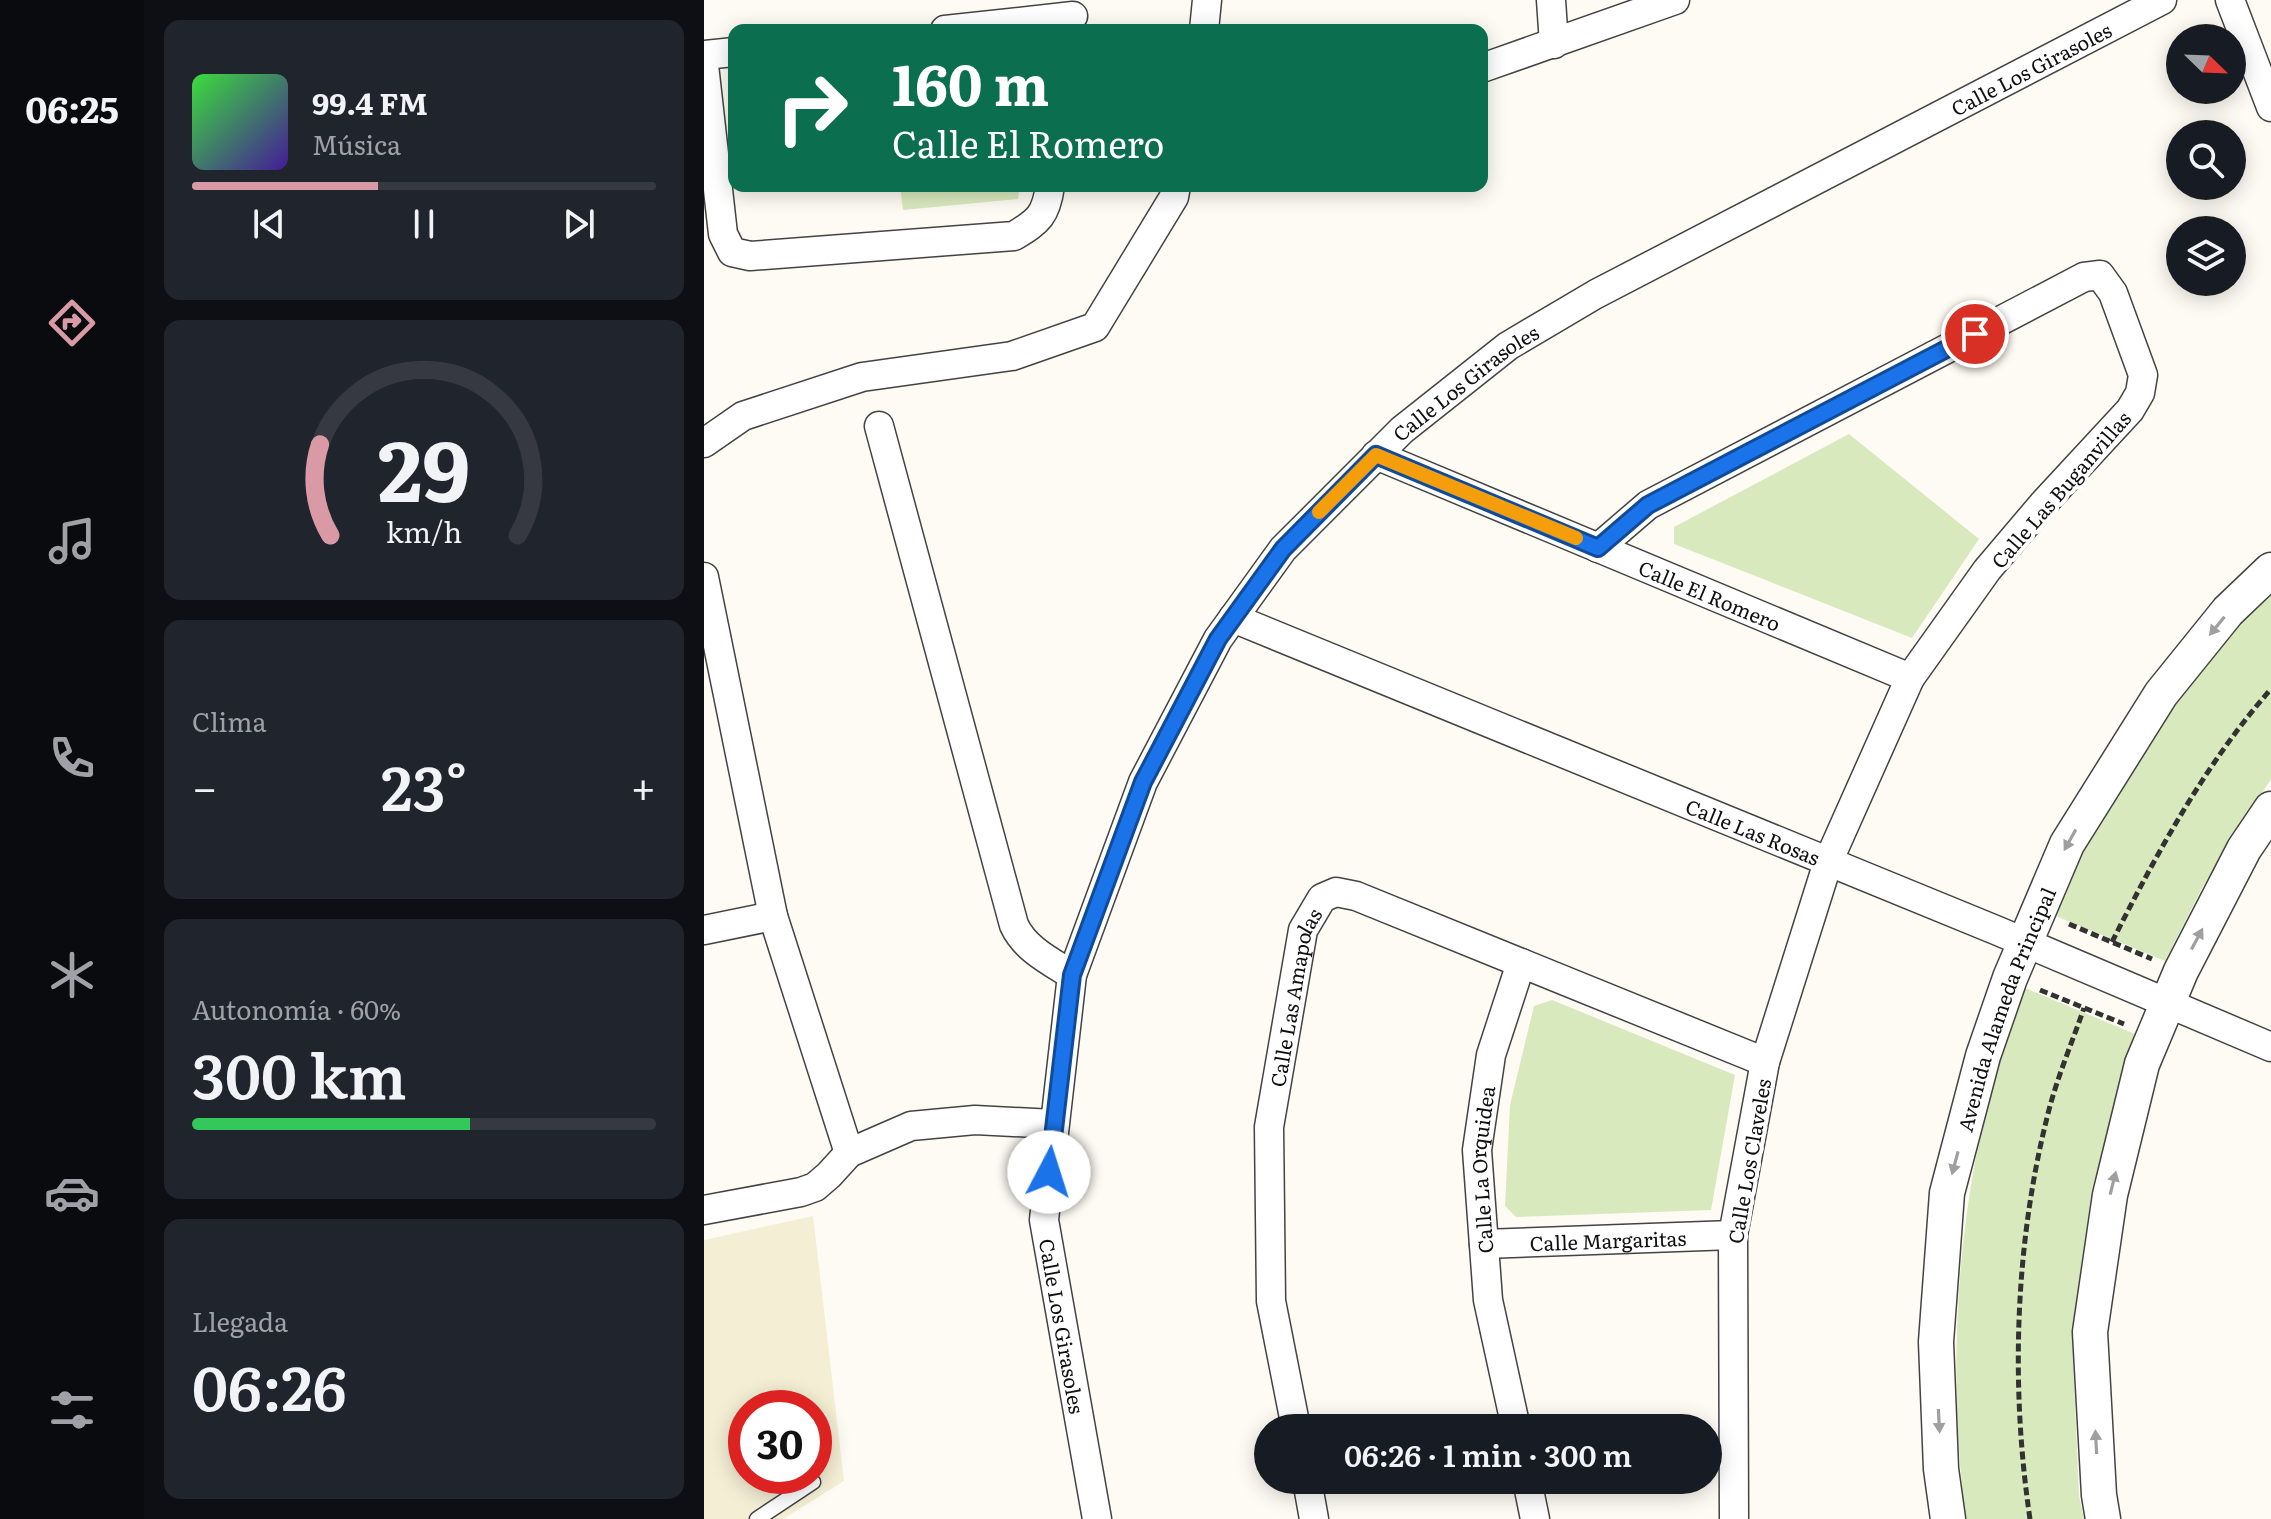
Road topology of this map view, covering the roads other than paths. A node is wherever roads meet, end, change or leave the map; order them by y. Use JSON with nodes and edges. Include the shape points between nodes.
{"nodes":[{"id":1,"x":1207,"y":0,"type":"edge"},
{"id":2,"x":1551,"y":0,"type":"edge"},
{"id":3,"x":1675,"y":0,"type":"edge"},
{"id":4,"x":2162,"y":0,"type":"edge"},
{"id":5,"x":2230,"y":0,"type":"edge"},
{"id":6,"x":1073,"y":15,"type":"edge"},
{"id":7,"x":996,"y":24,"type":"edge"},
{"id":8,"x":1205,"y":24,"type":"edge"},
{"id":9,"x":1554,"y":44,"type":"junction"},
{"id":10,"x":728,"y":53,"type":"edge"},
{"id":11,"x":704,"y":55,"type":"edge"},
{"id":12,"x":704,"y":65,"type":"edge"},
{"id":13,"x":1488,"y":66,"type":"edge"},
{"id":14,"x":2271,"y":107,"type":"edge"},
{"id":15,"x":1049,"y":192,"type":"edge"},
{"id":16,"x":1175,"y":192,"type":"edge"},
{"id":17,"x":879,"y":426,"type":"dead end"},
{"id":18,"x":704,"y":443,"type":"edge"},
{"id":19,"x":1376,"y":455,"type":"junction"},
{"id":20,"x":1598,"y":548,"type":"junction"},
{"id":21,"x":2271,"y":570,"type":"edge"},
{"id":22,"x":704,"y":577,"type":"edge"},
{"id":23,"x":1233,"y":618,"type":"junction"},
{"id":24,"x":1910,"y":678,"type":"junction"},
{"id":25,"x":2271,"y":809,"type":"edge"},
{"id":26,"x":1828,"y":862,"type":"junction"},
{"id":27,"x":773,"y":916,"type":"junction"},
{"id":28,"x":704,"y":930,"type":"edge"},
{"id":29,"x":2024,"y":942,"type":"junction"},
{"id":30,"x":1521,"y":963,"type":"junction"},
{"id":31,"x":1072,"y":975,"type":"junction"},
{"id":32,"x":2168,"y":1003,"type":"junction"},
{"id":33,"x":2271,"y":1047,"type":"edge"},
{"id":34,"x":1765,"y":1062,"type":"junction"},
{"id":35,"x":1054,"y":1124,"type":"junction"},
{"id":36,"x":849,"y":1153,"type":"junction"},
{"id":37,"x":704,"y":1210,"type":"edge"},
{"id":38,"x":1733,"y":1235,"type":"junction"},
{"id":39,"x":1484,"y":1244,"type":"junction"},
{"id":40,"x":1293,"y":1414,"type":"edge"},
{"id":41,"x":1513,"y":1414,"type":"edge"},
{"id":42,"x":795,"y":1494,"type":"edge"},
{"id":43,"x":1310,"y":1494,"type":"edge"},
{"id":44,"x":1530,"y":1494,"type":"edge"},
{"id":45,"x":757,"y":1519,"type":"edge"},
{"id":46,"x":1097,"y":1519,"type":"edge"},
{"id":47,"x":1314,"y":1519,"type":"edge"},
{"id":48,"x":1535,"y":1519,"type":"edge"},
{"id":49,"x":1734,"y":1519,"type":"edge"},
{"id":50,"x":1948,"y":1519,"type":"edge"},
{"id":51,"x":2103,"y":1519,"type":"edge"}],
"edges":[{"from":1,"to":8,"type":"street"},
{"from":2,"to":9,"type":"street"},
{"from":3,"to":9,"type":"street"},
{"from":4,"to":19,"type":"street","name":"Calle Los Girasoles","via":[[1596,294],[1508,346]]},
{"from":5,"to":14,"type":"street"},
{"from":6,"to":7,"type":"street"},
{"from":9,"to":13,"type":"street"},
{"from":10,"to":11,"type":"street"},
{"from":12,"to":15,"type":"street","via":[[723,234],[732,252],[750,256],[1014,236],[1037,222]]},
{"from":16,"to":18,"type":"street","via":[[1095,327],[1012,356],[862,377],[743,416]]},
{"from":17,"to":31,"type":"street","via":[[1014,925],[1020,938]]},
{"from":19,"to":20,"type":"street","name":"Calle El Romero"},
{"from":19,"to":23,"type":"street","name":"Calle Los Girasoles","via":[[1283,549]]},
{"from":20,"to":24,"type":"street","name":"Calle El Romero"},
{"from":20,"to":24,"type":"street","name":"Calle Las Buganvillas","via":[[1648,505],[2084,277],[2100,275],[2113,293],[2143,375],[2140,393],[1987,570]]},
{"from":21,"to":29,"type":"street","name":"Avenida Alameda Principal","one_way":true,"via":[[2228,611],[2161,694],[2067,844]]},
{"from":22,"to":27,"type":"street"},
{"from":23,"to":26,"type":"street","name":"Calle Las Rosas"},
{"from":23,"to":31,"type":"street","name":"Calle Los Girasoles","via":[[1143,782]]},
{"from":24,"to":26,"type":"street","name":"Calle Las Buganvillas"},
{"from":32,"to":25,"type":"street","one_way":true,"via":[[2244,849]]},
{"from":26,"to":29,"type":"street","name":"Calle Las Rosas"},
{"from":26,"to":34,"type":"street","name":"Calle Los Claveles"},
{"from":27,"to":28,"type":"street"},
{"from":27,"to":36,"type":"street"},
{"from":29,"to":32,"type":"street","name":"Calle Las Rosas"},
{"from":29,"to":50,"type":"street","name":"Avenida Alameda Principal","one_way":true,"via":[[1983,1056],[1947,1193],[1936,1342]]},
{"from":30,"to":34,"type":"street","name":"Calle Las Amapolas"},
{"from":30,"to":39,"type":"street","name":"Calle La Orquidea","via":[[1491,1055],[1477,1150]]},
{"from":30,"to":40,"type":"street","name":"Calle Las Amapolas","via":[[1336,892],[1322,898],[1303,930],[1269,1127],[1271,1301]]},
{"from":31,"to":35,"type":"street","name":"Calle Los Girasoles"},
{"from":32,"to":33,"type":"street","name":"Calle Las Rosas"},
{"from":51,"to":32,"type":"street","one_way":true,"via":[[2090,1332],[2110,1195],[2142,1064]]},
{"from":34,"to":38,"type":"street","name":"Calle Los Claveles"},
{"from":35,"to":36,"type":"street","via":[[975,1120],[911,1126]]},
{"from":35,"to":46,"type":"street","name":"Calle Los Girasoles","via":[[1044,1220]]},
{"from":36,"to":37,"type":"street","via":[[815,1187]]},
{"from":38,"to":39,"type":"street","name":"Calle Margaritas"},
{"from":38,"to":49,"type":"street","name":"Calle Los Claveles"},
{"from":39,"to":41,"type":"street","name":"Calle La Orquidea","via":[[1488,1300]]},
{"from":42,"to":45,"type":"lane"},
{"from":43,"to":47,"type":"street"},
{"from":44,"to":48,"type":"street"}]}
